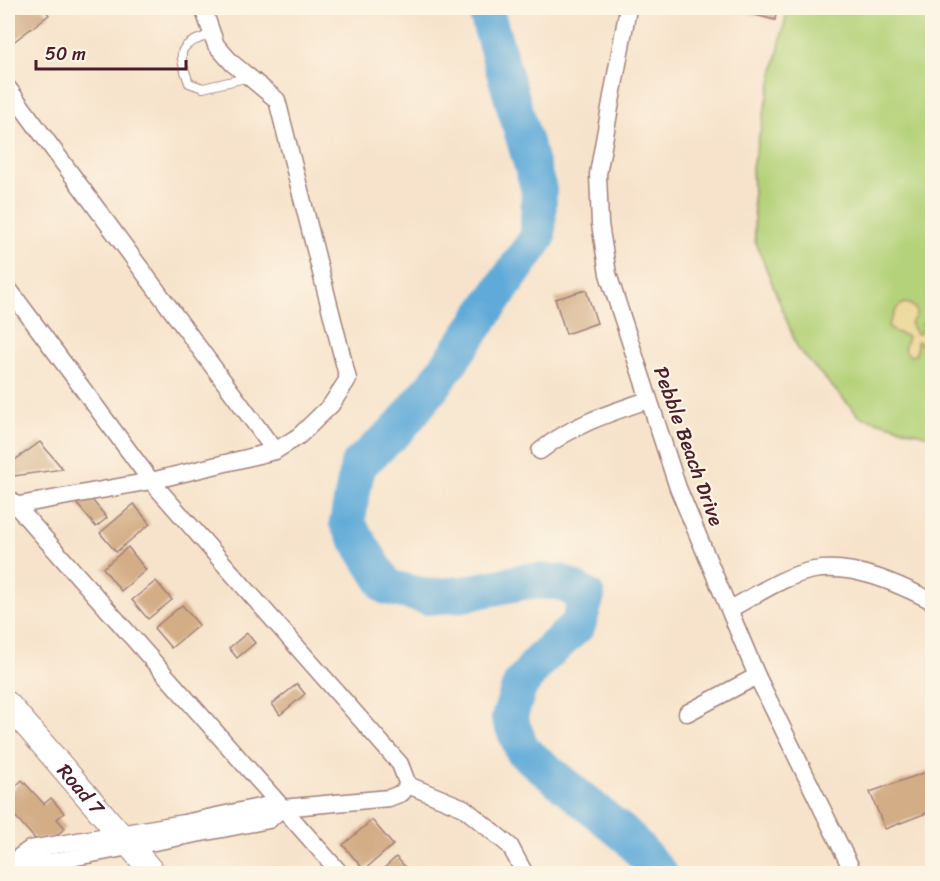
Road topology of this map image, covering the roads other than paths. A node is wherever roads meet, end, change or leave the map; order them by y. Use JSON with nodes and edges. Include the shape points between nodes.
{"nodes":[{"id":1,"x":203,"y":8,"type":"edge"},
{"id":2,"x":628,"y":8,"type":"edge"},
{"id":3,"x":212,"y":34,"type":"junction"},
{"id":4,"x":250,"y":76,"type":"junction"},
{"id":5,"x":8,"y":88,"type":"edge"},
{"id":6,"x":8,"y":288,"type":"edge"},
{"id":7,"x":648,"y":400,"type":"junction"},
{"id":8,"x":275,"y":451,"type":"junction"},
{"id":9,"x":540,"y":451,"type":"dead end"},
{"id":10,"x":151,"y":481,"type":"junction"},
{"id":11,"x":10,"y":503,"type":"edge"},
{"id":12,"x":933,"y":601,"type":"edge"},
{"id":13,"x":730,"y":609,"type":"junction"},
{"id":14,"x":757,"y":676,"type":"junction"},
{"id":15,"x":8,"y":704,"type":"edge"},
{"id":16,"x":687,"y":713,"type":"dead end"},
{"id":17,"x":8,"y":723,"type":"edge"},
{"id":18,"x":408,"y":785,"type":"junction"},
{"id":19,"x":282,"y":808,"type":"junction"},
{"id":20,"x":120,"y":842,"type":"junction"},
{"id":21,"x":11,"y":861,"type":"edge"},
{"id":22,"x":139,"y":873,"type":"edge"},
{"id":23,"x":154,"y":873,"type":"edge"},
{"id":24,"x":342,"y":873,"type":"edge"},
{"id":25,"x":525,"y":873,"type":"edge"},
{"id":26,"x":854,"y":873,"type":"edge"}],
"edges":[{"from":1,"to":3,"type":"street"},
{"from":2,"to":7,"type":"street","name":"Pebble Beach Drive","via":[[598,174],[600,224],[608,274]]},
{"from":3,"to":4,"type":"street","via":[[232,63]]},
{"from":3,"to":4,"type":"lane","via":[[187,42],[182,49],[189,83],[203,88]]},
{"from":4,"to":8,"type":"street","via":[[277,100],[348,379],[331,405],[299,436]]},
{"from":5,"to":8,"type":"street"},
{"from":6,"to":10,"type":"street"},
{"from":7,"to":9,"type":"street","via":[[562,433]]},
{"from":7,"to":13,"type":"street","name":"Pebble Beach Drive","via":[[678,488]]},
{"from":8,"to":10,"type":"street"},
{"from":10,"to":11,"type":"street"},
{"from":10,"to":18,"type":"street","via":[[400,764]]},
{"from":11,"to":19,"type":"street"},
{"from":12,"to":13,"type":"street","via":[[841,568],[812,570]]},
{"from":13,"to":14,"type":"street","name":"Pebble Beach Drive"},
{"from":14,"to":16,"type":"street"},
{"from":14,"to":26,"type":"street","name":"Pebble Beach Drive"},
{"from":15,"to":20,"type":"street","name":"Road 7"},
{"from":17,"to":20,"type":"street","name":"Road 7"},
{"from":18,"to":19,"type":"street","via":[[402,793],[389,798]]},
{"from":18,"to":25,"type":"street","via":[[464,808],[510,846]]},
{"from":19,"to":20,"type":"street","via":[[264,806]]},
{"from":19,"to":24,"type":"street"},
{"from":20,"to":21,"type":"street","via":[[30,849]]},
{"from":20,"to":22,"type":"street","name":"Road 7"},
{"from":20,"to":23,"type":"street","name":"Road 7"}]}
